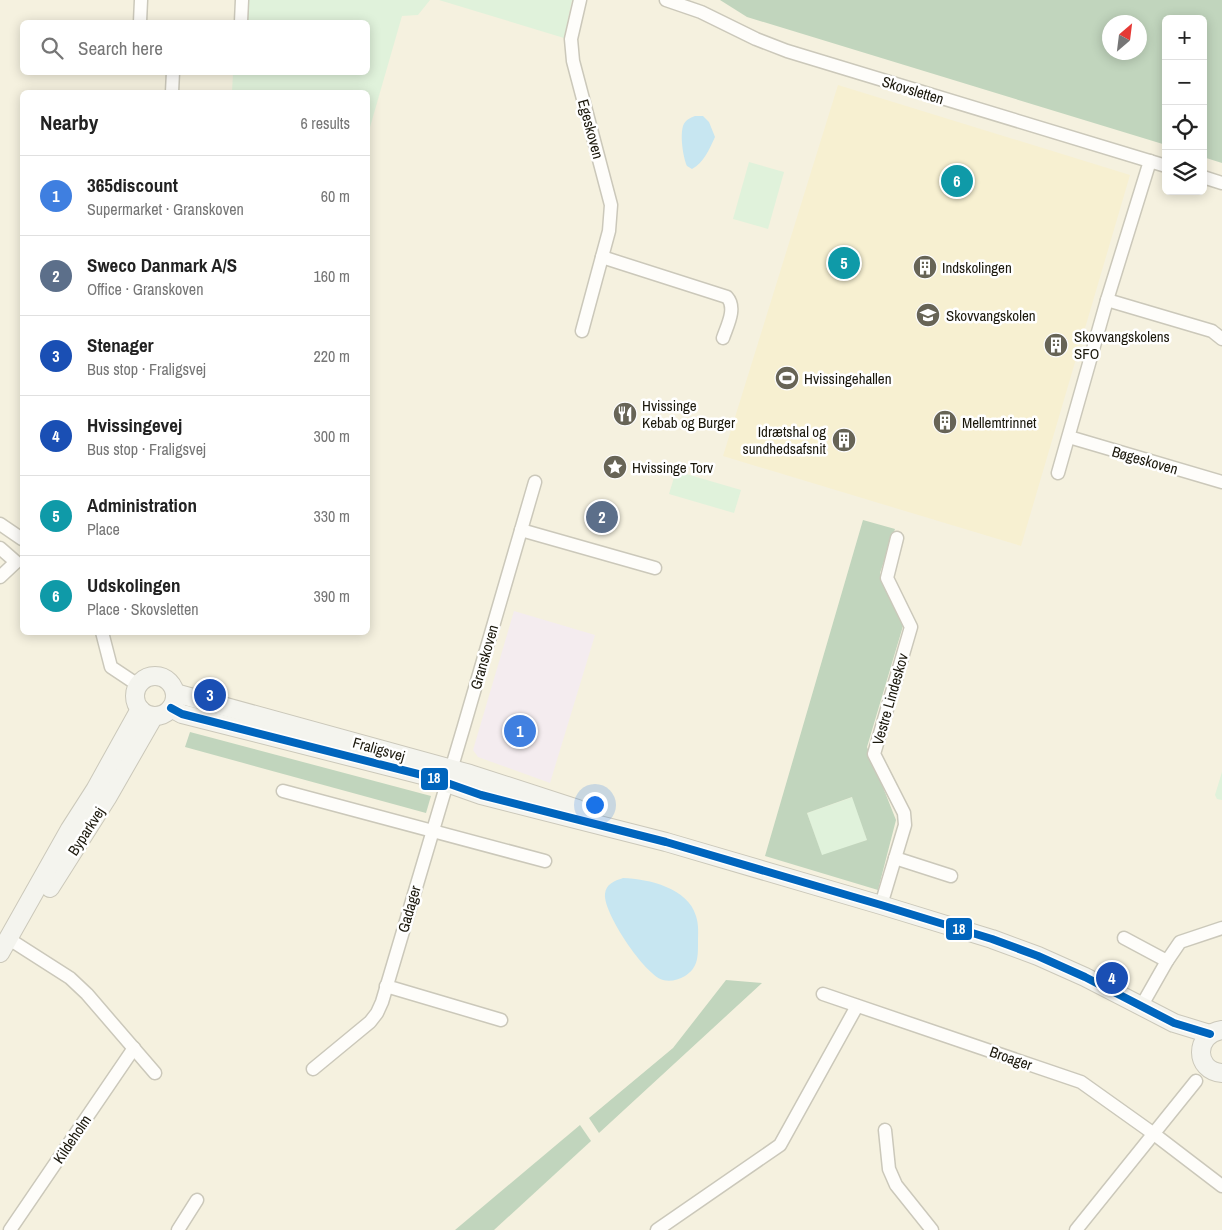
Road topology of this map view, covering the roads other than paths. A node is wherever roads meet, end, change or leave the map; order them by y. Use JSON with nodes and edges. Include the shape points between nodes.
{"nodes":[{"id":1,"x":141,"y":0,"type":"edge"},
{"id":2,"x":242,"y":0,"type":"edge"},
{"id":3,"x":580,"y":0,"type":"edge"},
{"id":4,"x":666,"y":0,"type":"edge"},
{"id":5,"x":140,"y":20,"type":"edge"},
{"id":6,"x":241,"y":20,"type":"edge"},
{"id":7,"x":173,"y":75,"type":"edge"},
{"id":8,"x":172,"y":90,"type":"edge"},
{"id":9,"x":1150,"y":161,"type":"junction"},
{"id":10,"x":1162,"y":165,"type":"edge"},
{"id":11,"x":1207,"y":178,"type":"edge"},
{"id":12,"x":1222,"y":183,"type":"edge"},
{"id":13,"x":602,"y":257,"type":"junction"},
{"id":14,"x":1107,"y":300,"type":"junction"},
{"id":15,"x":582,"y":331,"type":"dead end"},
{"id":16,"x":723,"y":338,"type":"dead end"},
{"id":17,"x":1222,"y":339,"type":"edge"},
{"id":18,"x":1069,"y":437,"type":"junction"},
{"id":19,"x":1058,"y":473,"type":"dead end"},
{"id":20,"x":535,"y":482,"type":"dead end"},
{"id":21,"x":1222,"y":482,"type":"edge"},
{"id":22,"x":0,"y":524,"type":"edge"},
{"id":23,"x":521,"y":530,"type":"junction"},
{"id":24,"x":19,"y":537,"type":"edge"},
{"id":25,"x":898,"y":538,"type":"dead end"},
{"id":26,"x":1,"y":549,"type":"edge"},
{"id":27,"x":655,"y":568,"type":"dead end"},
{"id":28,"x":0,"y":577,"type":"edge"},
{"id":29,"x":103,"y":635,"type":"edge"},
{"id":30,"x":138,"y":686,"type":"junction"},
{"id":31,"x":173,"y":701,"type":"junction"},
{"id":32,"x":147,"y":713,"type":"junction"},
{"id":33,"x":449,"y":776,"type":"junction"},
{"id":34,"x":283,"y":791,"type":"dead end"},
{"id":35,"x":432,"y":831,"type":"junction"},
{"id":36,"x":895,"y":858,"type":"junction"},
{"id":37,"x":545,"y":861,"type":"dead end"},
{"id":38,"x":951,"y":876,"type":"dead end"},
{"id":39,"x":881,"y":905,"type":"junction"},
{"id":40,"x":1222,"y":928,"type":"edge"},
{"id":41,"x":1124,"y":938,"type":"dead end"},
{"id":42,"x":4,"y":946,"type":"edge"},
{"id":43,"x":1167,"y":961,"type":"junction"},
{"id":44,"x":386,"y":986,"type":"junction"},
{"id":45,"x":823,"y":994,"type":"dead end"},
{"id":46,"x":1142,"y":1005,"type":"junction"},
{"id":47,"x":856,"y":1006,"type":"junction"},
{"id":48,"x":502,"y":1020,"type":"dead end"},
{"id":49,"x":1174,"y":1023,"type":"junction"},
{"id":50,"x":1216,"y":1032,"type":"edge"},
{"id":51,"x":134,"y":1048,"type":"junction"},
{"id":52,"x":1201,"y":1051,"type":"junction"},
{"id":53,"x":313,"y":1069,"type":"dead end"},
{"id":54,"x":155,"y":1073,"type":"dead end"},
{"id":55,"x":1222,"y":1073,"type":"edge"},
{"id":56,"x":1196,"y":1081,"type":"dead end"},
{"id":57,"x":885,"y":1130,"type":"dead end"},
{"id":58,"x":1154,"y":1134,"type":"junction"},
{"id":59,"x":1222,"y":1186,"type":"edge"},
{"id":60,"x":198,"y":1200,"type":"dead end"},
{"id":61,"x":10,"y":1230,"type":"edge"},
{"id":62,"x":178,"y":1230,"type":"edge"},
{"id":63,"x":657,"y":1230,"type":"edge"},
{"id":64,"x":932,"y":1230,"type":"edge"},
{"id":65,"x":1076,"y":1230,"type":"edge"}],
"edges":[{"from":1,"to":5,"type":"street"},
{"from":2,"to":6,"type":"street"},
{"from":3,"to":13,"type":"street","name":"Egeskoven","via":[[571,39],[572,61],[611,205]]},
{"from":4,"to":9,"type":"street","name":"Skovsletten","via":[[701,12],[787,51]]},
{"from":7,"to":8,"type":"street"},
{"from":9,"to":10,"type":"street","name":"Skovsletten"},
{"from":9,"to":14,"type":"street"},
{"from":11,"to":12,"type":"street"},
{"from":13,"to":15,"type":"street","name":"Egeskoven"},
{"from":13,"to":16,"type":"street","via":[[727,297],[732,310]]},
{"from":14,"to":17,"type":"street","via":[[1212,331]]},
{"from":14,"to":18,"type":"street"},
{"from":18,"to":19,"type":"street"},
{"from":18,"to":21,"type":"street","name":"Bøgeskoven"},
{"from":20,"to":23,"type":"street","name":"Granskoven"},
{"from":22,"to":24,"type":"street"},
{"from":23,"to":27,"type":"street"},
{"from":23,"to":33,"type":"street","name":"Granskoven"},
{"from":24,"to":26,"type":"street"},
{"from":25,"to":36,"type":"street","name":"Vestre Lindeskov","via":[[887,578],[911,627],[874,754],[904,814],[905,825]]},
{"from":26,"to":28,"type":"street","via":[[16,562]]},
{"from":29,"to":30,"type":"street","via":[[111,667]]},
{"from":30,"to":31,"type":"street","via":[[144,679],[157,676],[169,682]]},
{"from":30,"to":32,"type":"street","via":[[135,698]]},
{"from":31,"to":32,"type":"street","via":[[164,715]]},
{"from":31,"to":33,"type":"street","name":"Fraligsvej","via":[[182,714],[421,775]]},
{"from":32,"to":42,"type":"street","name":"Byparkvej","via":[[107,798],[47,892]]},
{"from":33,"to":35,"type":"street","name":"Gadager"},
{"from":33,"to":39,"type":"street","name":"Fraligsvej","via":[[604,817],[666,842]]},
{"from":34,"to":35,"type":"street"},
{"from":35,"to":37,"type":"street"},
{"from":35,"to":44,"type":"street","name":"Gadager"},
{"from":36,"to":38,"type":"street"},
{"from":36,"to":39,"type":"street","name":"Vestre Lindeskov"},
{"from":39,"to":46,"type":"street","name":"Fraligsvej","via":[[1038,956]]},
{"from":40,"to":43,"type":"street","via":[[1180,942]]},
{"from":41,"to":43,"type":"street"},
{"from":42,"to":51,"type":"street","via":[[70,978]]},
{"from":43,"to":46,"type":"street"},
{"from":44,"to":48,"type":"street"},
{"from":44,"to":53,"type":"street","name":"Gadager","via":[[374,1018]]},
{"from":45,"to":47,"type":"street","name":"Broager"},
{"from":46,"to":49,"type":"street","name":"Fraligsvej"},
{"from":47,"to":58,"type":"street","name":"Broager","via":[[1081,1082]]},
{"from":47,"to":63,"type":"street","via":[[780,1145]]},
{"from":49,"to":50,"type":"street","name":"Fraligsvej"},
{"from":49,"to":52,"type":"street","name":"Fraligsvej"},
{"from":50,"to":52,"type":"street","via":[[1205,1039]]},
{"from":51,"to":54,"type":"street"},
{"from":51,"to":61,"type":"street","name":"Kildeholm"},
{"from":52,"to":55,"type":"street","name":"Fraligsvej","via":[[1207,1067]]},
{"from":56,"to":58,"type":"street"},
{"from":57,"to":64,"type":"street","via":[[890,1169],[896,1185]]},
{"from":58,"to":59,"type":"street","name":"Broager"},
{"from":58,"to":65,"type":"street"},
{"from":60,"to":62,"type":"street"}]}
